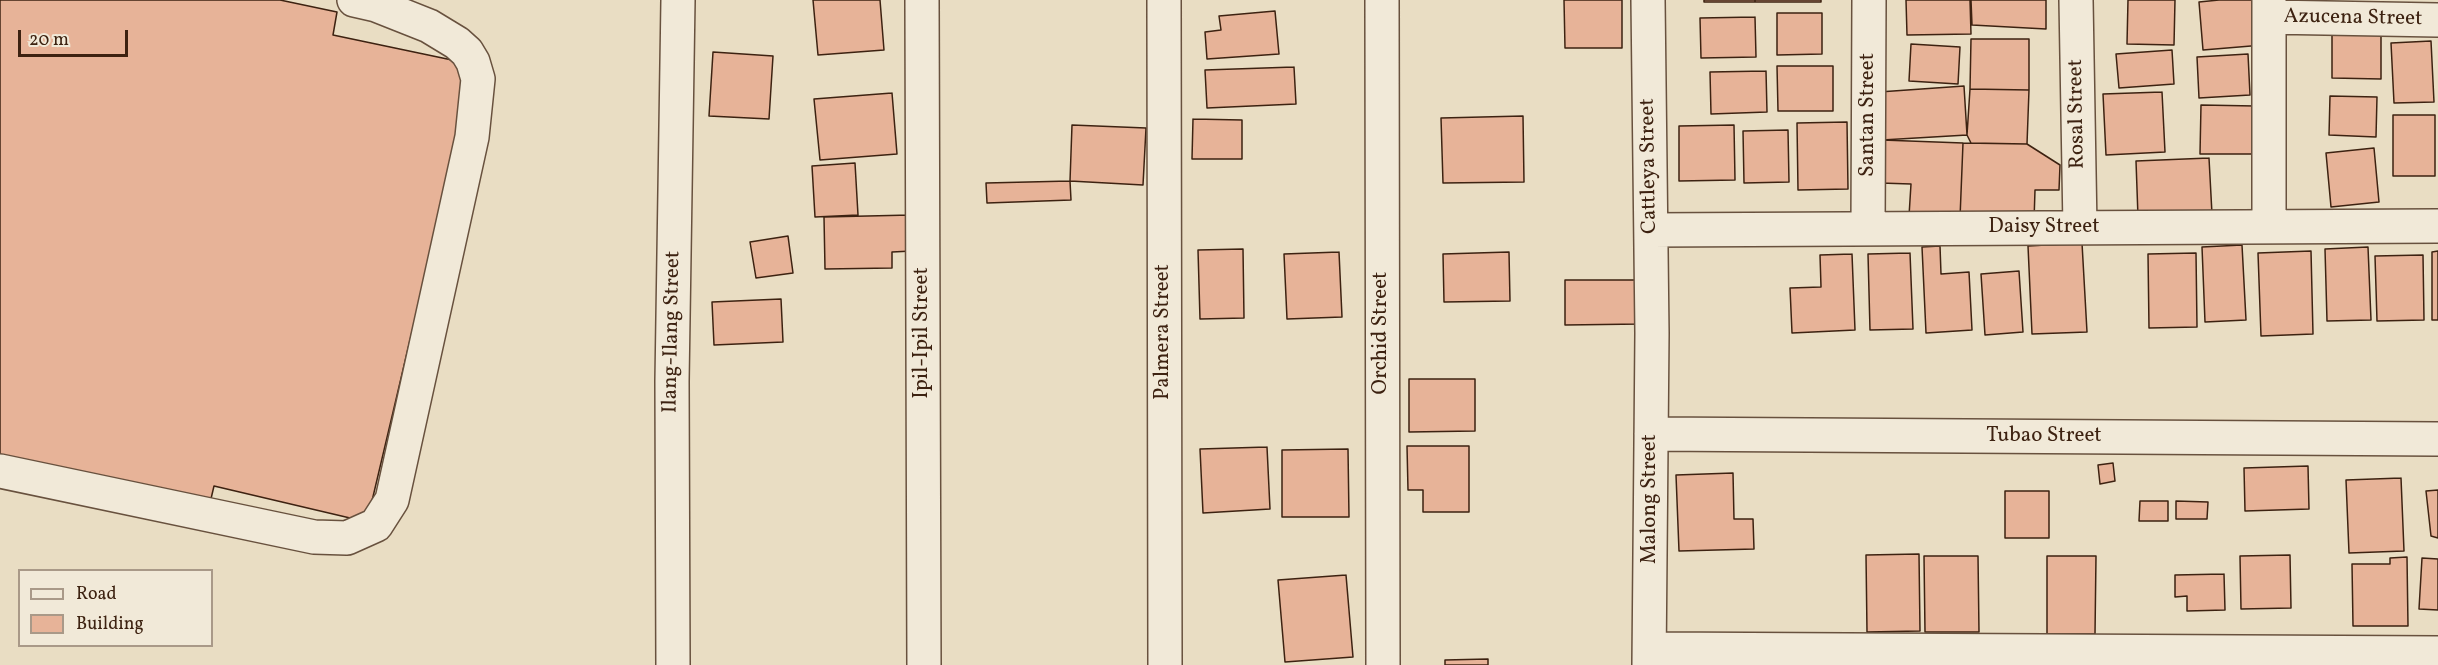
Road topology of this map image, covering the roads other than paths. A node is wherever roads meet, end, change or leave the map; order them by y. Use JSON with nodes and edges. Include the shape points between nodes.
{"nodes":[{"id":1,"x":354,"y":0,"type":"edge"},
{"id":2,"x":678,"y":0,"type":"edge"},
{"id":3,"x":922,"y":0,"type":"edge"},
{"id":4,"x":1164,"y":0,"type":"edge"},
{"id":5,"x":1382,"y":0,"type":"edge"},
{"id":6,"x":1648,"y":0,"type":"edge"},
{"id":7,"x":1869,"y":0,"type":"edge"},
{"id":8,"x":2076,"y":0,"type":"edge"},
{"id":9,"x":2269,"y":9,"type":"edge"},
{"id":10,"x":2438,"y":20,"type":"edge"},
{"id":11,"x":2269,"y":226,"type":"junction"},
{"id":12,"x":2438,"y":226,"type":"edge"},
{"id":13,"x":2080,"y":228,"type":"junction"},
{"id":14,"x":1868,"y":229,"type":"junction"},
{"id":15,"x":1651,"y":230,"type":"junction"},
{"id":16,"x":1652,"y":333,"type":"joint"},
{"id":17,"x":1651,"y":434,"type":"junction"},
{"id":18,"x":2438,"y":439,"type":"edge"},
{"id":19,"x":0,"y":471,"type":"edge"},
{"id":20,"x":2438,"y":653,"type":"edge"},
{"id":21,"x":1649,"y":657,"type":"edge"},
{"id":22,"x":673,"y":665,"type":"edge"},
{"id":23,"x":924,"y":665,"type":"edge"},
{"id":24,"x":1165,"y":665,"type":"edge"},
{"id":25,"x":1383,"y":665,"type":"edge"}],
"edges":[{"from":1,"to":19,"type":"street","via":[[429,27],[457,43],[467,52],[478,79],[472,137],[392,500],[376,525],[347,538],[314,537]]},
{"from":2,"to":22,"type":"street","name":"Ilang-Ilang Street","via":[[672,381]]},
{"from":3,"to":23,"type":"street","name":"Ipil-Ipil Street"},
{"from":4,"to":24,"type":"street","name":"Palmera Street"},
{"from":5,"to":25,"type":"street","name":"Orchid Street"},
{"from":6,"to":15,"type":"street","name":"Cattleya Street"},
{"from":7,"to":14,"type":"street","name":"Santan Street"},
{"from":8,"to":13,"type":"street","name":"Rosal Street"},
{"from":9,"to":10,"type":"street","name":"Azucena Street"},
{"from":9,"to":11,"type":"street"},
{"from":11,"to":12,"type":"street","name":"Daisy Street"},
{"from":11,"to":13,"type":"street","name":"Daisy Street"},
{"from":13,"to":14,"type":"street","name":"Daisy Street"},
{"from":14,"to":15,"type":"street","name":"Daisy Street"},
{"from":15,"to":16,"type":"street","name":"Cattleya Street"},
{"from":16,"to":17,"type":"street","name":"Malong Street"},
{"from":17,"to":18,"type":"street","name":"Tubao Street"},
{"from":17,"to":21,"type":"street","name":"Malong Street"},
{"from":20,"to":21,"type":"street"}]}
